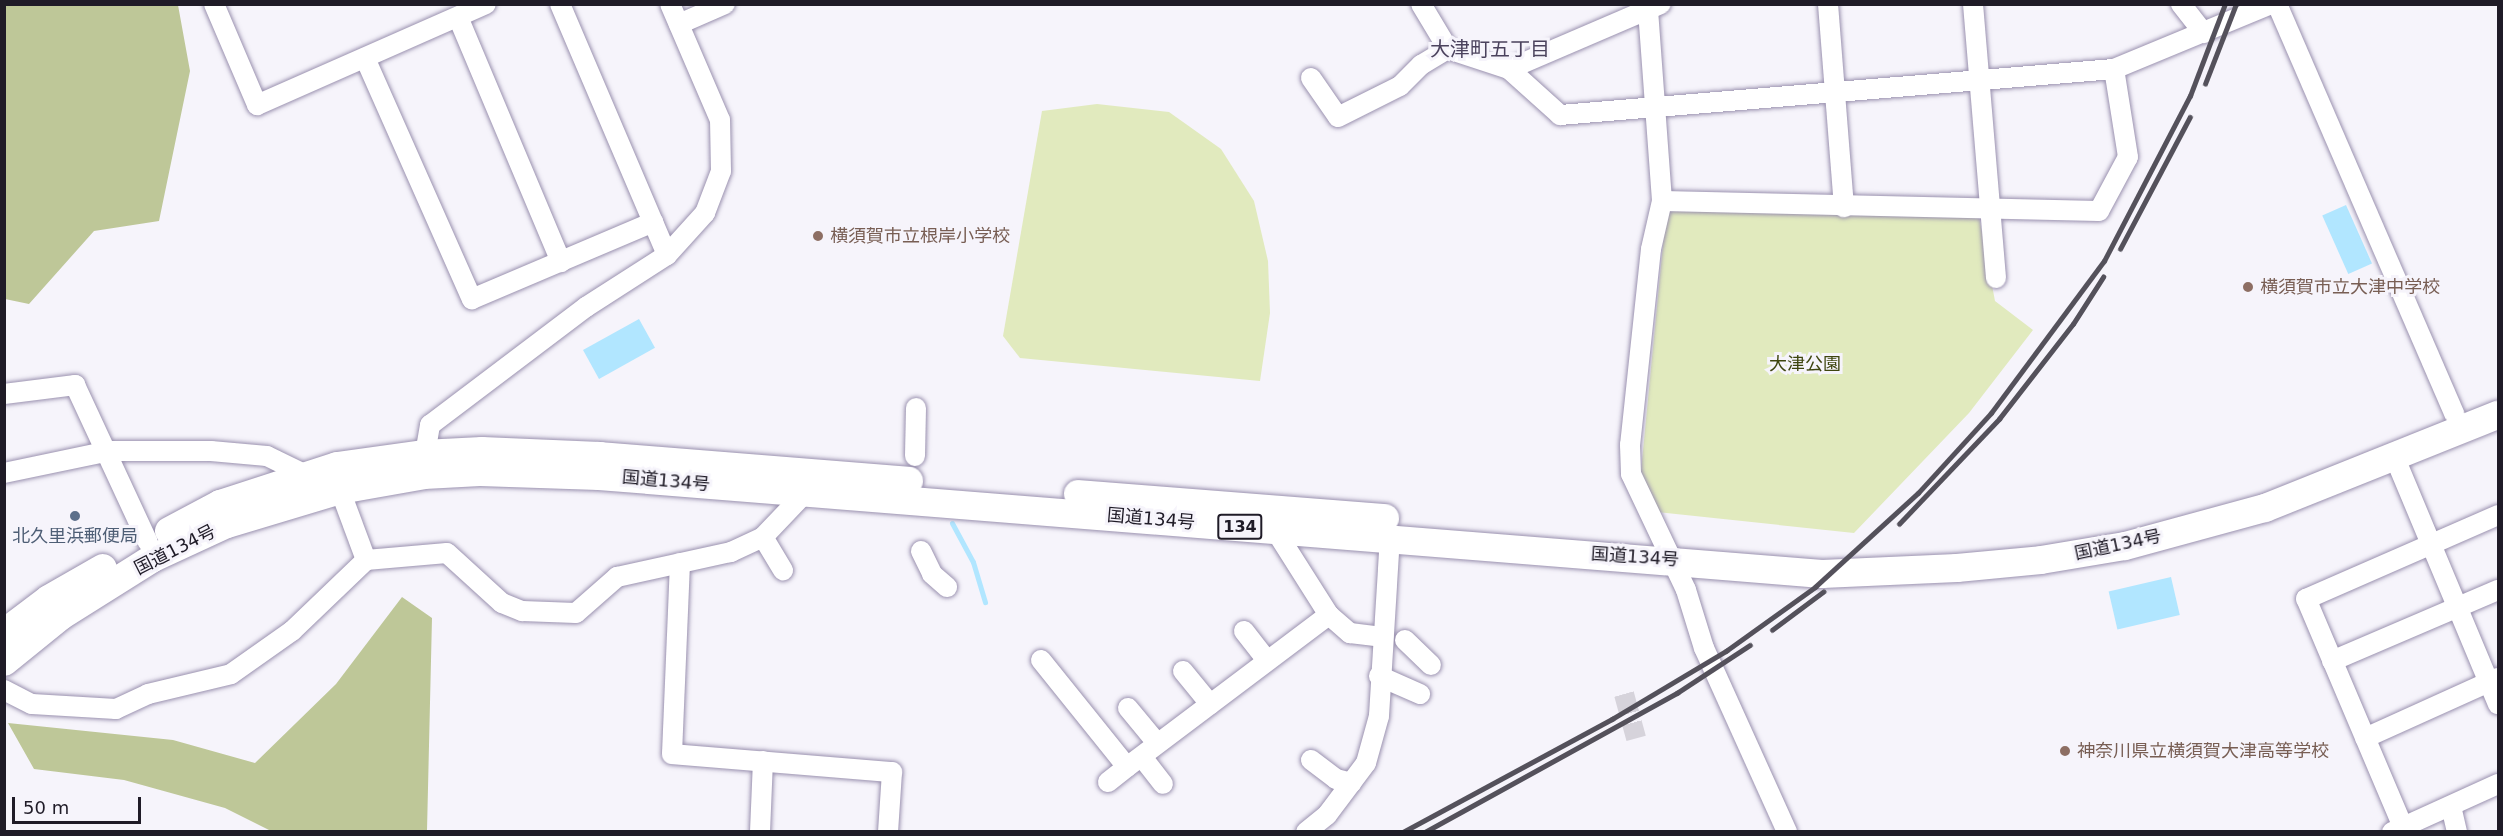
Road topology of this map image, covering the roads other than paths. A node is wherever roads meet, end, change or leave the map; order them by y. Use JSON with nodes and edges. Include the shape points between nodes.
{"nodes":[{"id":1,"x":486,"y":4,"type":"edge"},
{"id":2,"x":560,"y":4,"type":"edge"},
{"id":3,"x":670,"y":4,"type":"edge"},
{"id":4,"x":725,"y":4,"type":"edge"},
{"id":5,"x":1421,"y":4,"type":"edge"},
{"id":6,"x":1828,"y":4,"type":"edge"},
{"id":7,"x":1973,"y":4,"type":"edge"},
{"id":8,"x":2181,"y":4,"type":"edge"},
{"id":9,"x":2271,"y":4,"type":"edge"},
{"id":10,"x":2277,"y":4,"type":"edge"},
{"id":11,"x":220,"y":6,"type":"edge"},
{"id":12,"x":1655,"y":7,"type":"edge"},
{"id":13,"x":458,"y":17,"type":"junction"},
{"id":14,"x":679,"y":24,"type":"junction"},
{"id":15,"x":2204,"y":33,"type":"junction"},
{"id":16,"x":1448,"y":49,"type":"junction"},
{"id":17,"x":365,"y":58,"type":"junction"},
{"id":18,"x":1509,"y":69,"type":"junction"},
{"id":19,"x":2114,"y":69,"type":"junction"},
{"id":20,"x":1311,"y":78,"type":"dead end"},
{"id":21,"x":1978,"y":82,"type":"junction"},
{"id":22,"x":1836,"y":92,"type":"junction"},
{"id":23,"x":1655,"y":109,"type":"junction"},
{"id":24,"x":1662,"y":201,"type":"junction"},
{"id":25,"x":1844,"y":207,"type":"junction"},
{"id":26,"x":1989,"y":210,"type":"junction"},
{"id":27,"x":653,"y":222,"type":"junction"},
{"id":28,"x":667,"y":255,"type":"junction"},
{"id":29,"x":561,"y":262,"type":"junction"},
{"id":30,"x":1996,"y":278,"type":"dead end"},
{"id":31,"x":4,"y":394,"type":"edge"},
{"id":32,"x":2499,"y":396,"type":"edge"},
{"id":33,"x":916,"y":408,"type":"dead end"},
{"id":34,"x":2454,"y":414,"type":"junction"},
{"id":35,"x":2499,"y":415,"type":"edge"},
{"id":36,"x":104,"y":453,"type":"junction"},
{"id":37,"x":915,"y":456,"type":"dead end"},
{"id":38,"x":2395,"y":458,"type":"junction"},
{"id":39,"x":423,"y":465,"type":"junction"},
{"id":40,"x":4,"y":473,"type":"edge"},
{"id":41,"x":310,"y":477,"type":"junction"},
{"id":42,"x":340,"y":490,"type":"junction"},
{"id":43,"x":806,"y":492,"type":"junction"},
{"id":44,"x":2499,"y":515,"type":"edge"},
{"id":45,"x":1275,"y":530,"type":"junction"},
{"id":46,"x":763,"y":537,"type":"junction"},
{"id":47,"x":1390,"y":537,"type":"junction"},
{"id":48,"x":148,"y":542,"type":"junction"},
{"id":49,"x":2431,"y":543,"type":"junction"},
{"id":50,"x":1666,"y":550,"type":"junction"},
{"id":51,"x":921,"y":551,"type":"dead end"},
{"id":52,"x":366,"y":560,"type":"junction"},
{"id":53,"x":680,"y":563,"type":"junction"},
{"id":54,"x":783,"y":570,"type":"dead end"},
{"id":55,"x":947,"y":587,"type":"dead end"},
{"id":56,"x":2499,"y":590,"type":"edge"},
{"id":57,"x":2458,"y":607,"type":"junction"},
{"id":58,"x":1329,"y":615,"type":"junction"},
{"id":59,"x":1244,"y":631,"type":"dead end"},
{"id":60,"x":4,"y":633,"type":"edge"},
{"id":61,"x":1382,"y":637,"type":"junction"},
{"id":62,"x":1405,"y":640,"type":"dead end"},
{"id":63,"x":1041,"y":660,"type":"dead end"},
{"id":64,"x":1267,"y":660,"type":"junction"},
{"id":65,"x":2332,"y":661,"type":"junction"},
{"id":66,"x":4,"y":662,"type":"edge"},
{"id":67,"x":1431,"y":665,"type":"dead end"},
{"id":68,"x":1183,"y":671,"type":"dead end"},
{"id":69,"x":1379,"y":676,"type":"junction"},
{"id":70,"x":2494,"y":680,"type":"edge"},
{"id":71,"x":4,"y":690,"type":"edge"},
{"id":72,"x":1420,"y":694,"type":"dead end"},
{"id":73,"x":1210,"y":704,"type":"junction"},
{"id":74,"x":2499,"y":704,"type":"edge"},
{"id":75,"x":1128,"y":708,"type":"dead end"},
{"id":76,"x":2365,"y":738,"type":"junction"},
{"id":77,"x":1157,"y":743,"type":"junction"},
{"id":78,"x":1311,"y":760,"type":"dead end"},
{"id":79,"x":763,"y":761,"type":"junction"},
{"id":80,"x":1135,"y":762,"type":"junction"},
{"id":81,"x":1108,"y":783,"type":"dead end"},
{"id":82,"x":1352,"y":783,"type":"junction"},
{"id":83,"x":1163,"y":784,"type":"dead end"},
{"id":84,"x":2499,"y":784,"type":"edge"},
{"id":85,"x":2451,"y":806,"type":"junction"},
{"id":86,"x":2398,"y":829,"type":"edge"},
{"id":87,"x":760,"y":831,"type":"edge"},
{"id":88,"x":888,"y":831,"type":"edge"},
{"id":89,"x":1306,"y":831,"type":"edge"},
{"id":90,"x":1787,"y":831,"type":"edge"},
{"id":91,"x":2457,"y":831,"type":"edge"}],
"edges":[{"from":1,"to":13,"type":"street"},
{"from":2,"to":27,"type":"street"},
{"from":3,"to":14,"type":"street"},
{"from":4,"to":14,"type":"street"},
{"from":5,"to":16,"type":"street"},
{"from":6,"to":22,"type":"street"},
{"from":7,"to":21,"type":"street"},
{"from":8,"to":15,"type":"street"},
{"from":9,"to":15,"type":"street"},
{"from":10,"to":34,"type":"street"},
{"from":11,"to":17,"type":"street","via":[[257,105]]},
{"from":12,"to":18,"type":"street"},
{"from":12,"to":23,"type":"street"},
{"from":13,"to":17,"type":"street"},
{"from":13,"to":29,"type":"street"},
{"from":14,"to":28,"type":"street","via":[[720,120],[721,171],[705,213]]},
{"from":15,"to":19,"type":"street"},
{"from":16,"to":18,"type":"street"},
{"from":16,"to":20,"type":"street","via":[[1422,65],[1400,86],[1338,117]]},
{"from":17,"to":29,"type":"street","via":[[472,299]]},
{"from":18,"to":23,"type":"street","via":[[1560,115]]},
{"from":19,"to":21,"type":"street"},
{"from":19,"to":26,"type":"street","via":[[2128,157],[2103,209],[2085,213]]},
{"from":21,"to":22,"type":"street"},
{"from":21,"to":26,"type":"street"},
{"from":22,"to":23,"type":"street"},
{"from":22,"to":25,"type":"street"},
{"from":23,"to":24,"type":"street"},
{"from":24,"to":25,"type":"street"},
{"from":24,"to":50,"type":"street","via":[[1651,249],[1630,474]]},
{"from":25,"to":26,"type":"street"},
{"from":26,"to":30,"type":"street"},
{"from":27,"to":28,"type":"street"},
{"from":27,"to":29,"type":"street"},
{"from":28,"to":39,"type":"street","via":[[586,307],[430,425]]},
{"from":31,"to":36,"type":"street","via":[[75,385]]},
{"from":32,"to":34,"type":"highway","name":"国道134号","number":"134"},
{"from":33,"to":37,"type":"street"},
{"from":34,"to":50,"type":"highway","name":"国道134号","number":"134","via":[[2300,476],[2200,509],[2040,542],[1822,554]]},
{"from":35,"to":38,"type":"highway","name":"国道134号","number":"134"},
{"from":36,"to":40,"type":"street"},
{"from":36,"to":41,"type":"street","via":[[211,451],[267,456]]},
{"from":36,"to":48,"type":"street"},
{"from":38,"to":49,"type":"street"},
{"from":38,"to":50,"type":"highway","name":"国道134号","number":"134","via":[[2308,493],[2215,523],[2125,546],[2041,560],[1822,574]]},
{"from":39,"to":41,"type":"highway","name":"国道134号","number":"134","via":[[337,466]]},
{"from":39,"to":42,"type":"highway","name":"国道134号","number":"134"},
{"from":39,"to":43,"type":"highway","name":"国道134号","number":"134"},
{"from":39,"to":50,"type":"highway","name":"国道134号","number":"134","via":[[482,451],[600,456]]},
{"from":41,"to":48,"type":"highway","name":"国道134号","number":"134","via":[[220,504]]},
{"from":42,"to":52,"type":"street"},
{"from":42,"to":66,"type":"highway","name":"国道134号","number":"134","via":[[227,524],[153,558],[61,616]]},
{"from":43,"to":45,"type":"highway","name":"国道134号","number":"134"},
{"from":43,"to":46,"type":"street"},
{"from":44,"to":49,"type":"street"},
{"from":45,"to":47,"type":"highway","name":"国道134号","number":"134"},
{"from":45,"to":58,"type":"street"},
{"from":46,"to":53,"type":"street","via":[[731,552]]},
{"from":46,"to":54,"type":"street"},
{"from":47,"to":50,"type":"highway","name":"国道134号","number":"134"},
{"from":47,"to":61,"type":"street"},
{"from":48,"to":60,"type":"highway","name":"国道134号","number":"134","via":[[49,599]]},
{"from":49,"to":57,"type":"street"},
{"from":49,"to":65,"type":"street","via":[[2306,599]]},
{"from":50,"to":90,"type":"street","via":[[1719,684],[1737,713]]},
{"from":51,"to":55,"type":"street","via":[[932,574]]},
{"from":52,"to":53,"type":"street","via":[[447,553],[502,603],[522,611],[576,613],[617,577]]},
{"from":52,"to":71,"type":"street","via":[[292,632],[231,674],[148,694],[116,709],[32,704]]},
{"from":53,"to":79,"type":"street","via":[[672,754]]},
{"from":56,"to":57,"type":"street"},
{"from":57,"to":65,"type":"street"},
{"from":57,"to":70,"type":"street"},
{"from":58,"to":61,"type":"street","via":[[1350,633]]},
{"from":58,"to":64,"type":"street"},
{"from":59,"to":64,"type":"street"},
{"from":61,"to":69,"type":"street"},
{"from":62,"to":67,"type":"street"},
{"from":63,"to":80,"type":"street"},
{"from":64,"to":73,"type":"street"},
{"from":65,"to":76,"type":"street"},
{"from":68,"to":73,"type":"street"},
{"from":69,"to":72,"type":"street"},
{"from":69,"to":82,"type":"street","via":[[1379,716],[1366,763]]},
{"from":70,"to":74,"type":"street"},
{"from":70,"to":76,"type":"street"},
{"from":73,"to":77,"type":"street"},
{"from":75,"to":77,"type":"street"},
{"from":76,"to":86,"type":"street"},
{"from":77,"to":80,"type":"street"},
{"from":78,"to":82,"type":"street","via":[[1336,779]]},
{"from":79,"to":87,"type":"street"},
{"from":79,"to":88,"type":"street","via":[[892,772]]},
{"from":80,"to":81,"type":"street"},
{"from":80,"to":83,"type":"street"},
{"from":82,"to":89,"type":"street","via":[[1327,814]]},
{"from":84,"to":85,"type":"street"},
{"from":85,"to":86,"type":"street"},
{"from":85,"to":91,"type":"street"}]}
